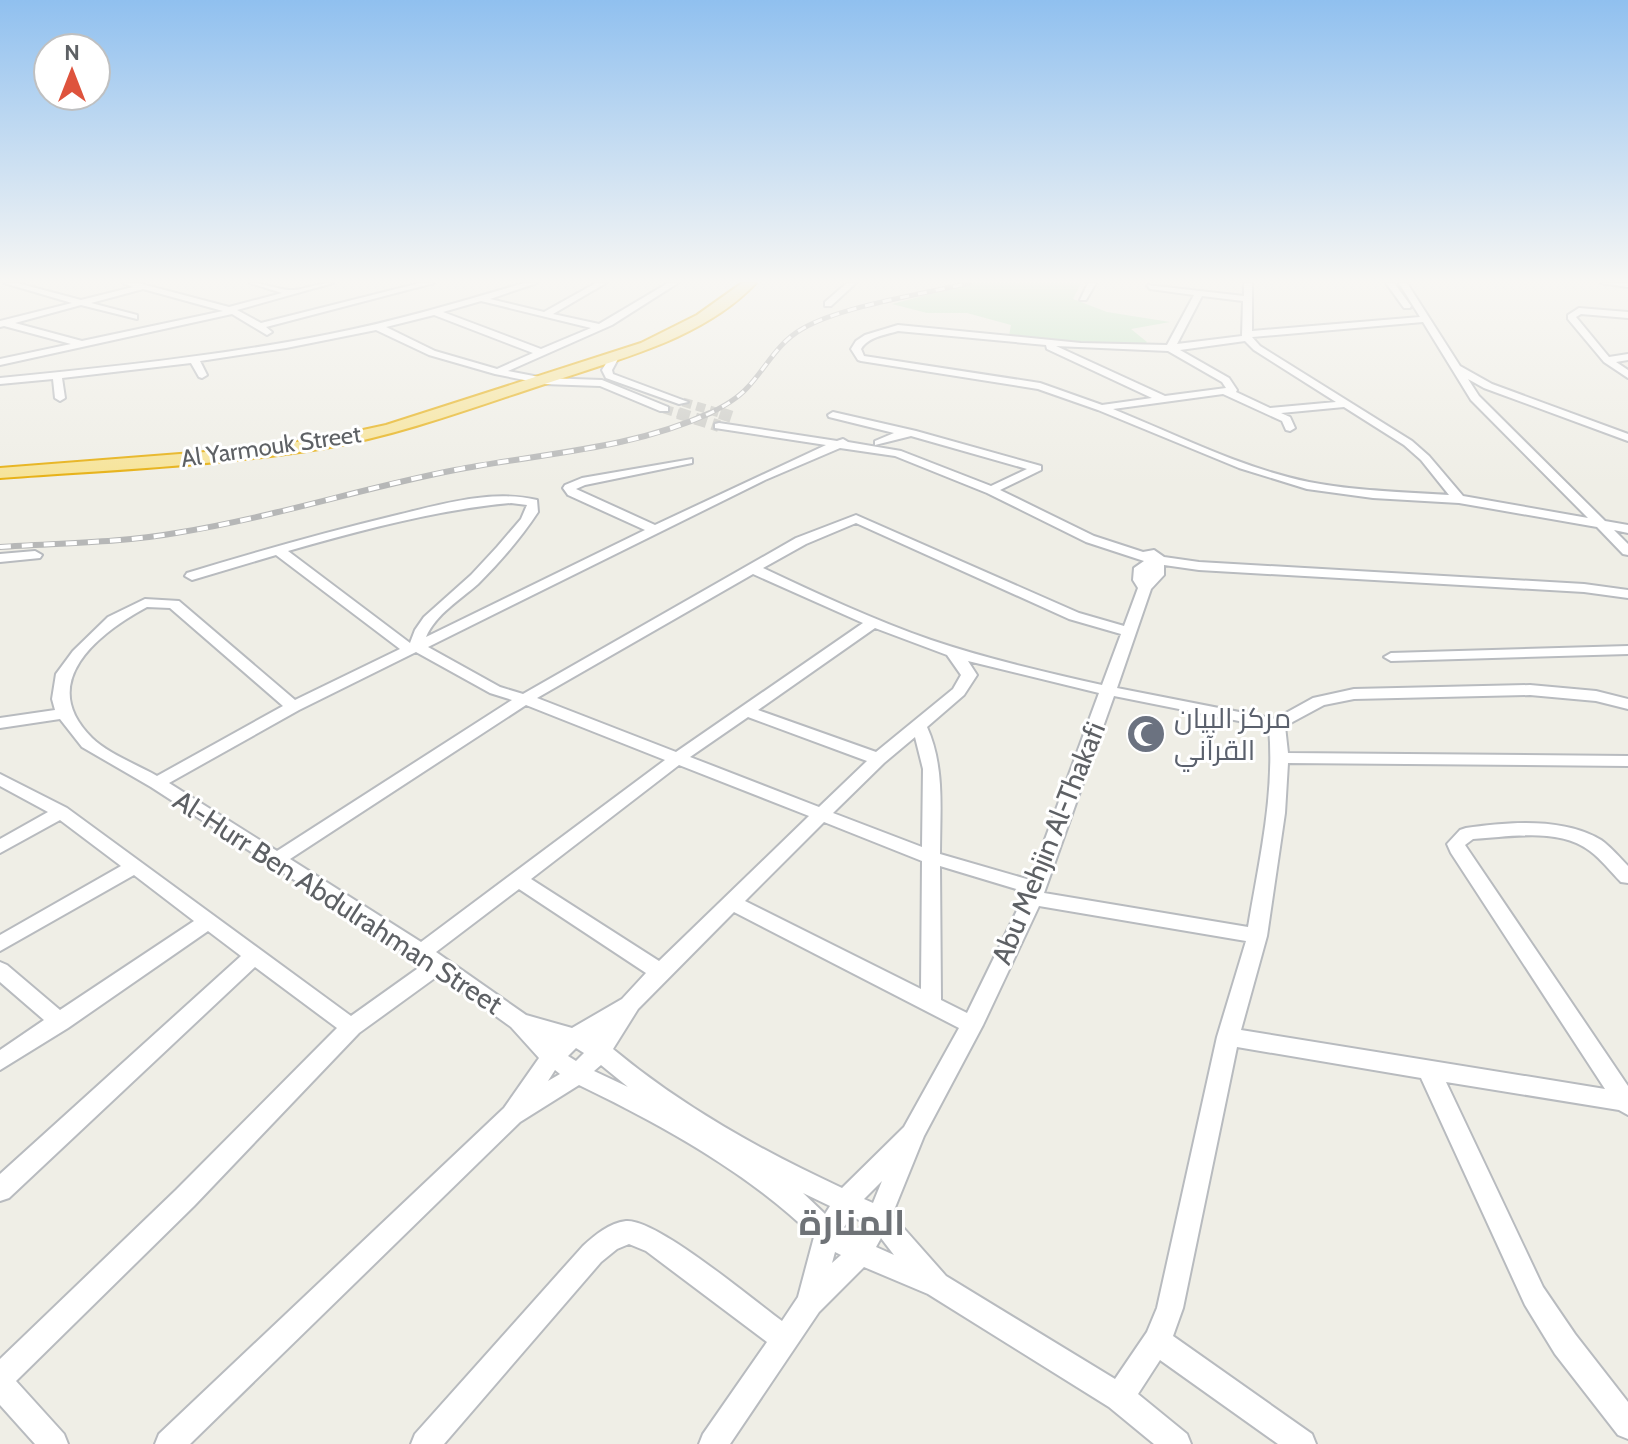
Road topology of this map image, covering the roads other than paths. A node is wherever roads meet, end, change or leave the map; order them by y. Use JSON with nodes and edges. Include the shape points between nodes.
{"nodes":[{"id":1,"x":53,"y":350,"type":"edge"},
{"id":2,"x":244,"y":350,"type":"edge"},
{"id":3,"x":427,"y":350,"type":"edge"},
{"id":4,"x":535,"y":350,"type":"edge"},
{"id":5,"x":548,"y":350,"type":"edge"},
{"id":6,"x":612,"y":350,"type":"edge"},
{"id":7,"x":634,"y":350,"type":"edge"},
{"id":8,"x":856,"y":350,"type":"edge"},
{"id":9,"x":1056,"y":350,"type":"edge"},
{"id":10,"x":1174,"y":350,"type":"edge"},
{"id":11,"x":1261,"y":350,"type":"edge"},
{"id":12,"x":1443,"y":350,"type":"edge"},
{"id":13,"x":1599,"y":350,"type":"edge"},
{"id":14,"x":542,"y":353,"type":"junction"},
{"id":15,"x":0,"y":355,"type":"edge"},
{"id":16,"x":1628,"y":357,"type":"edge"},
{"id":17,"x":194,"y":358,"type":"junction"},
{"id":18,"x":12,"y":359,"type":"junction"},
{"id":19,"x":613,"y":359,"type":"junction"},
{"id":20,"x":1607,"y":360,"type":"junction"},
{"id":21,"x":0,"y":362,"type":"edge"},
{"id":22,"x":1454,"y":367,"type":"junction"},
{"id":23,"x":498,"y":372,"type":"junction"},
{"id":24,"x":57,"y":375,"type":"junction"},
{"id":25,"x":202,"y":375,"type":"dead end"},
{"id":26,"x":1628,"y":375,"type":"edge"},
{"id":27,"x":536,"y":379,"type":"junction"},
{"id":28,"x":0,"y":381,"type":"edge"},
{"id":29,"x":1227,"y":392,"type":"junction"},
{"id":30,"x":60,"y":398,"type":"dead end"},
{"id":31,"x":1165,"y":399,"type":"junction"},
{"id":32,"x":683,"y":402,"type":"tunnel mouth"},
{"id":33,"x":1348,"y":404,"type":"junction"},
{"id":34,"x":1102,"y":408,"type":"junction"},
{"id":35,"x":664,"y":409,"type":"tunnel mouth"},
{"id":36,"x":1268,"y":411,"type":"junction"},
{"id":37,"x":833,"y":415,"type":"dead end"},
{"id":38,"x":735,"y":418,"type":"tunnel mouth"},
{"id":39,"x":719,"y":426,"type":"tunnel mouth"},
{"id":40,"x":1290,"y":428,"type":"dead end"},
{"id":41,"x":905,"y":432,"type":"junction"},
{"id":42,"x":1628,"y":438,"type":"edge"},
{"id":43,"x":851,"y":442,"type":"junction"},
{"id":44,"x":879,"y":443,"type":"junction"},
{"id":45,"x":688,"y":461,"type":"dead end"},
{"id":46,"x":0,"y":465,"type":"edge"},
{"id":47,"x":0,"y":473,"type":"edge"},
{"id":48,"x":993,"y":489,"type":"junction"},
{"id":49,"x":1459,"y":499,"type":"junction"},
{"id":50,"x":1599,"y":525,"type":"junction"},
{"id":51,"x":1628,"y":529,"type":"edge"},
{"id":52,"x":655,"y":530,"type":"junction"},
{"id":53,"x":277,"y":549,"type":"junction"},
{"id":54,"x":1628,"y":551,"type":"edge"},
{"id":55,"x":35,"y":555,"type":"dead end"},
{"id":56,"x":1155,"y":556,"type":"junction"},
{"id":57,"x":0,"y":558,"type":"edge"},
{"id":58,"x":755,"y":570,"type":"junction"},
{"id":59,"x":192,"y":576,"type":"dead end"},
{"id":60,"x":1628,"y":585,"type":"edge"},
{"id":61,"x":1628,"y":594,"type":"edge"},
{"id":62,"x":873,"y":623,"type":"junction"},
{"id":63,"x":1129,"y":632,"type":"junction"},
{"id":64,"x":414,"y":648,"type":"junction"},
{"id":65,"x":1628,"y":650,"type":"edge"},
{"id":66,"x":952,"y":651,"type":"junction"},
{"id":67,"x":1391,"y":657,"type":"dead end"},
{"id":68,"x":1108,"y":689,"type":"junction"},
{"id":69,"x":525,"y":699,"type":"junction"},
{"id":70,"x":1628,"y":704,"type":"edge"},
{"id":71,"x":293,"y":707,"type":"junction"},
{"id":72,"x":746,"y":711,"type":"junction"},
{"id":73,"x":64,"y":714,"type":"junction"},
{"id":74,"x":0,"y":723,"type":"edge"},
{"id":75,"x":1277,"y":724,"type":"junction"},
{"id":76,"x":919,"y":727,"type":"junction"},
{"id":77,"x":1280,"y":758,"type":"junction"},
{"id":78,"x":677,"y":759,"type":"junction"},
{"id":79,"x":878,"y":759,"type":"junction"},
{"id":80,"x":1628,"y":761,"type":"edge"},
{"id":81,"x":0,"y":779,"type":"edge"},
{"id":82,"x":157,"y":783,"type":"junction"},
{"id":83,"x":61,"y":812,"type":"junction"},
{"id":84,"x":820,"y":815,"type":"junction"},
{"id":85,"x":0,"y":847,"type":"edge"},
{"id":86,"x":930,"y":857,"type":"junction"},
{"id":87,"x":276,"y":860,"type":"junction"},
{"id":88,"x":135,"y":866,"type":"junction"},
{"id":89,"x":1628,"y":877,"type":"edge"},
{"id":90,"x":518,"y":879,"type":"junction"},
{"id":91,"x":1034,"y":893,"type":"junction"},
{"id":92,"x":733,"y":903,"type":"junction"},
{"id":93,"x":209,"y":921,"type":"junction"},
{"id":94,"x":1257,"y":936,"type":"junction"},
{"id":95,"x":0,"y":944,"type":"edge"},
{"id":96,"x":254,"y":956,"type":"junction"},
{"id":97,"x":430,"y":958,"type":"junction"},
{"id":98,"x":0,"y":970,"type":"edge"},
{"id":99,"x":660,"y":972,"type":"junction"},
{"id":100,"x":631,"y":1003,"type":"junction"},
{"id":101,"x":931,"y":1004,"type":"junction"},
{"id":102,"x":519,"y":1021,"type":"junction"},
{"id":103,"x":60,"y":1022,"type":"junction"},
{"id":104,"x":972,"y":1025,"type":"junction"},
{"id":105,"x":351,"y":1027,"type":"junction"},
{"id":106,"x":574,"y":1037,"type":"junction"},
{"id":107,"x":1228,"y":1037,"type":"junction"},
{"id":108,"x":600,"y":1051,"type":"junction"},
{"id":109,"x":552,"y":1057,"type":"junction"},
{"id":110,"x":0,"y":1061,"type":"edge"},
{"id":111,"x":1429,"y":1070,"type":"junction"},
{"id":112,"x":578,"y":1074,"type":"junction"},
{"id":113,"x":1627,"y":1104,"type":"edge"},
{"id":114,"x":512,"y":1115,"type":"junction"},
{"id":115,"x":913,"y":1133,"type":"junction"},
{"id":116,"x":0,"y":1190,"type":"edge"},
{"id":117,"x":847,"y":1200,"type":"junction"},
{"id":118,"x":879,"y":1218,"type":"junction"},
{"id":119,"x":827,"y":1233,"type":"junction"},
{"id":120,"x":859,"y":1252,"type":"junction"},
{"id":121,"x":937,"y":1285,"type":"junction"},
{"id":122,"x":810,"y":1303,"type":"junction"},
{"id":123,"x":786,"y":1340,"type":"junction"},
{"id":124,"x":1157,"y":1341,"type":"junction"},
{"id":125,"x":0,"y":1378,"type":"edge"},
{"id":126,"x":0,"y":1384,"type":"edge"},
{"id":127,"x":1119,"y":1397,"type":"junction"},
{"id":128,"x":1628,"y":1425,"type":"edge"},
{"id":129,"x":54,"y":1444,"type":"edge"},
{"id":130,"x":169,"y":1444,"type":"edge"},
{"id":131,"x":425,"y":1444,"type":"edge"},
{"id":132,"x":713,"y":1444,"type":"edge"},
{"id":133,"x":1177,"y":1444,"type":"edge"},
{"id":134,"x":1302,"y":1444,"type":"edge"}],
"edges":[{"from":1,"to":18,"type":"street"},
{"from":2,"to":17,"type":"street"},
{"from":3,"to":23,"type":"street"},
{"from":4,"to":14,"type":"street"},
{"from":5,"to":14,"type":"street"},
{"from":6,"to":27,"type":"highway"},
{"from":7,"to":19,"type":"highway","name":"Al Yarmouk Street"},
{"from":8,"to":34,"type":"street","via":[[861,358],[1029,383]]},
{"from":9,"to":31,"type":"street"},
{"from":10,"to":29,"type":"street","via":[[1229,383],[1233,389]]},
{"from":11,"to":33,"type":"street"},
{"from":12,"to":22,"type":"street"},
{"from":13,"to":20,"type":"street"},
{"from":14,"to":23,"type":"street"},
{"from":15,"to":18,"type":"street"},
{"from":16,"to":20,"type":"street"},
{"from":17,"to":24,"type":"street"},
{"from":17,"to":25,"type":"street"},
{"from":18,"to":21,"type":"street"},
{"from":19,"to":27,"type":"highway","name":"Al Yarmouk Street"},
{"from":19,"to":32,"type":"street","via":[[609,376]]},
{"from":20,"to":26,"type":"street"},
{"from":22,"to":42,"type":"street","via":[[1488,386]]},
{"from":22,"to":50,"type":"street","via":[[1483,408]]},
{"from":23,"to":27,"type":"street"},
{"from":24,"to":28,"type":"street"},
{"from":24,"to":30,"type":"street"},
{"from":27,"to":35,"type":"street","via":[[602,383]]},
{"from":27,"to":46,"type":"highway","via":[[316,436]]},
{"from":27,"to":47,"type":"highway","name":"Al Yarmouk Street","via":[[390,429],[326,443]]},
{"from":29,"to":31,"type":"street"},
{"from":29,"to":36,"type":"street"},
{"from":31,"to":34,"type":"street"},
{"from":33,"to":36,"type":"street"},
{"from":33,"to":49,"type":"street","via":[[1417,451]]},
{"from":34,"to":49,"type":"street","via":[[1283,479],[1352,492]]},
{"from":36,"to":40,"type":"street","via":[[1286,419]]},
{"from":37,"to":41,"type":"street"},
{"from":38,"to":43,"type":"street"},
{"from":39,"to":43,"type":"street"},
{"from":41,"to":44,"type":"street"},
{"from":41,"to":48,"type":"street","via":[[1037,468]]},
{"from":43,"to":44,"type":"street"},
{"from":43,"to":48,"type":"street","via":[[897,453]]},
{"from":43,"to":52,"type":"street","via":[[761,478]]},
{"from":44,"to":48,"type":"street"},
{"from":45,"to":52,"type":"street","via":[[569,488]]},
{"from":48,"to":56,"type":"street","via":[[1097,537]]},
{"from":49,"to":50,"type":"street"},
{"from":50,"to":51,"type":"street"},
{"from":50,"to":54,"type":"street"},
{"from":52,"to":64,"type":"street"},
{"from":53,"to":59,"type":"street"},
{"from":53,"to":64,"type":"street"},
{"from":53,"to":64,"type":"street","via":[[496,499],[526,498],[533,503],[519,530],[428,622]]},
{"from":55,"to":57,"type":"street"},
{"from":56,"to":60,"type":"street"},
{"from":56,"to":61,"type":"street","via":[[1199,566]]},
{"from":56,"to":63,"type":"street","name":"Abu Mehjin Al-Thakafi","via":[[1157,575],[1145,588]]},
{"from":58,"to":62,"type":"street"},
{"from":58,"to":63,"type":"street","via":[[801,541],[856,519],[1074,616]]},
{"from":58,"to":69,"type":"street"},
{"from":62,"to":66,"type":"street"},
{"from":62,"to":72,"type":"street"},
{"from":63,"to":68,"type":"street","name":"Abu Mehjin Al-Thakafi"},
{"from":64,"to":69,"type":"street","via":[[495,690]]},
{"from":64,"to":71,"type":"street"},
{"from":65,"to":67,"type":"street"},
{"from":66,"to":68,"type":"street"},
{"from":66,"to":76,"type":"street","via":[[967,669],[967,683]]},
{"from":68,"to":75,"type":"street"},
{"from":68,"to":91,"type":"street","name":"Abu Mehjin Al-Thakafi"},
{"from":69,"to":78,"type":"street"},
{"from":69,"to":87,"type":"street"},
{"from":70,"to":75,"type":"street","via":[[1530,690],[1354,694],[1319,701]]},
{"from":71,"to":73,"type":"street","via":[[174,604],[156,602],[113,620],[78,654],[64,674]]},
{"from":71,"to":82,"type":"street"},
{"from":72,"to":78,"type":"street"},
{"from":72,"to":79,"type":"street"},
{"from":73,"to":74,"type":"street"},
{"from":73,"to":82,"type":"street","name":"Al-Hurr Ben Abdulrahman Street","via":[[88,744]]},
{"from":75,"to":77,"type":"street"},
{"from":76,"to":79,"type":"street"},
{"from":76,"to":86,"type":"street","via":[[930,757]]},
{"from":77,"to":80,"type":"street"},
{"from":77,"to":94,"type":"street"},
{"from":78,"to":84,"type":"street"},
{"from":78,"to":90,"type":"street"},
{"from":79,"to":84,"type":"street"},
{"from":81,"to":83,"type":"street"},
{"from":82,"to":87,"type":"street","name":"Al-Hurr Ben Abdulrahman Street"},
{"from":83,"to":85,"type":"street"},
{"from":83,"to":88,"type":"street"},
{"from":84,"to":86,"type":"street"},
{"from":84,"to":92,"type":"street"},
{"from":86,"to":91,"type":"street"},
{"from":86,"to":101,"type":"street"},
{"from":87,"to":97,"type":"street","name":"Al-Hurr Ben Abdulrahman Street"},
{"from":88,"to":93,"type":"street"},
{"from":88,"to":95,"type":"street"},
{"from":89,"to":113,"type":"street","via":[[1595,845],[1557,831],[1473,833],[1456,844]]},
{"from":90,"to":97,"type":"street"},
{"from":90,"to":99,"type":"street"},
{"from":91,"to":94,"type":"street"},
{"from":91,"to":104,"type":"street","name":"Abu Mehjin Al-Thakafi"},
{"from":92,"to":99,"type":"street"},
{"from":92,"to":101,"type":"street"},
{"from":93,"to":96,"type":"street"},
{"from":93,"to":103,"type":"street"},
{"from":94,"to":107,"type":"street"},
{"from":96,"to":105,"type":"street"},
{"from":96,"to":116,"type":"street"},
{"from":97,"to":102,"type":"street","name":"Al-Hurr Ben Abdulrahman Street"},
{"from":97,"to":105,"type":"street"},
{"from":98,"to":103,"type":"street"},
{"from":99,"to":100,"type":"street"},
{"from":100,"to":106,"type":"street"},
{"from":100,"to":108,"type":"street"},
{"from":101,"to":104,"type":"street"},
{"from":102,"to":106,"type":"street","name":"Al-Hurr Ben Abdulrahman Street"},
{"from":102,"to":109,"type":"street","name":"Al-Hurr Ben Abdulrahman Street"},
{"from":103,"to":110,"type":"street"},
{"from":104,"to":115,"type":"street","name":"Abu Mehjin Al-Thakafi"},
{"from":105,"to":125,"type":"street"},
{"from":106,"to":108,"type":"street","name":"Al-Hurr Ben Abdulrahman Street"},
{"from":106,"to":109,"type":"street"},
{"from":107,"to":111,"type":"street"},
{"from":107,"to":124,"type":"street","via":[[1170,1308]]},
{"from":108,"to":112,"type":"street"},
{"from":108,"to":117,"type":"street","name":"Al-Hurr Ben Abdulrahman Street","via":[[706,1129],[809,1186]]},
{"from":109,"to":112,"type":"street","name":"Al-Hurr Ben Abdulrahman Street"},
{"from":109,"to":114,"type":"street"},
{"from":111,"to":113,"type":"street"},
{"from":111,"to":128,"type":"street","via":[[1534,1296]]},
{"from":112,"to":114,"type":"street"},
{"from":112,"to":119,"type":"street","name":"Al-Hurr Ben Abdulrahman Street","via":[[699,1138],[794,1201]]},
{"from":114,"to":130,"type":"street"},
{"from":115,"to":117,"type":"street","name":"Abu Mehjin Al-Thakafi"},
{"from":115,"to":118,"type":"street","name":"Abu Mehjin Al-Thakafi"},
{"from":117,"to":118,"type":"street","name":"Al-Hurr Ben Abdulrahman Street"},
{"from":117,"to":119,"type":"street","name":"Abu Mehjin Al-Thakafi"},
{"from":118,"to":120,"type":"street","name":"Abu Mehjin Al-Thakafi"},
{"from":118,"to":121,"type":"street","name":"Al-Hurr Ben Abdulrahman Street"},
{"from":119,"to":120,"type":"street","name":"Al-Hurr Ben Abdulrahman Street"},
{"from":119,"to":122,"type":"street","name":"Abu Mehjin Al-Thakafi"},
{"from":120,"to":121,"type":"street","name":"Al-Hurr Ben Abdulrahman Street"},
{"from":120,"to":122,"type":"street","name":"Abu Mehjin Al-Thakafi"},
{"from":121,"to":127,"type":"street","name":"Al-Hurr Ben Abdulrahman Street"},
{"from":122,"to":123,"type":"street","name":"Abu Mehjin Al-Thakafi"},
{"from":123,"to":131,"type":"street","via":[[655,1243],[637,1231],[625,1232],[592,1254]]},
{"from":123,"to":132,"type":"street","name":"Abu Mehjin Al-Thakafi"},
{"from":124,"to":127,"type":"street"},
{"from":124,"to":134,"type":"street"},
{"from":126,"to":129,"type":"street"},
{"from":127,"to":133,"type":"street","name":"Al-Hurr Ben Abdulrahman Street"}]}
